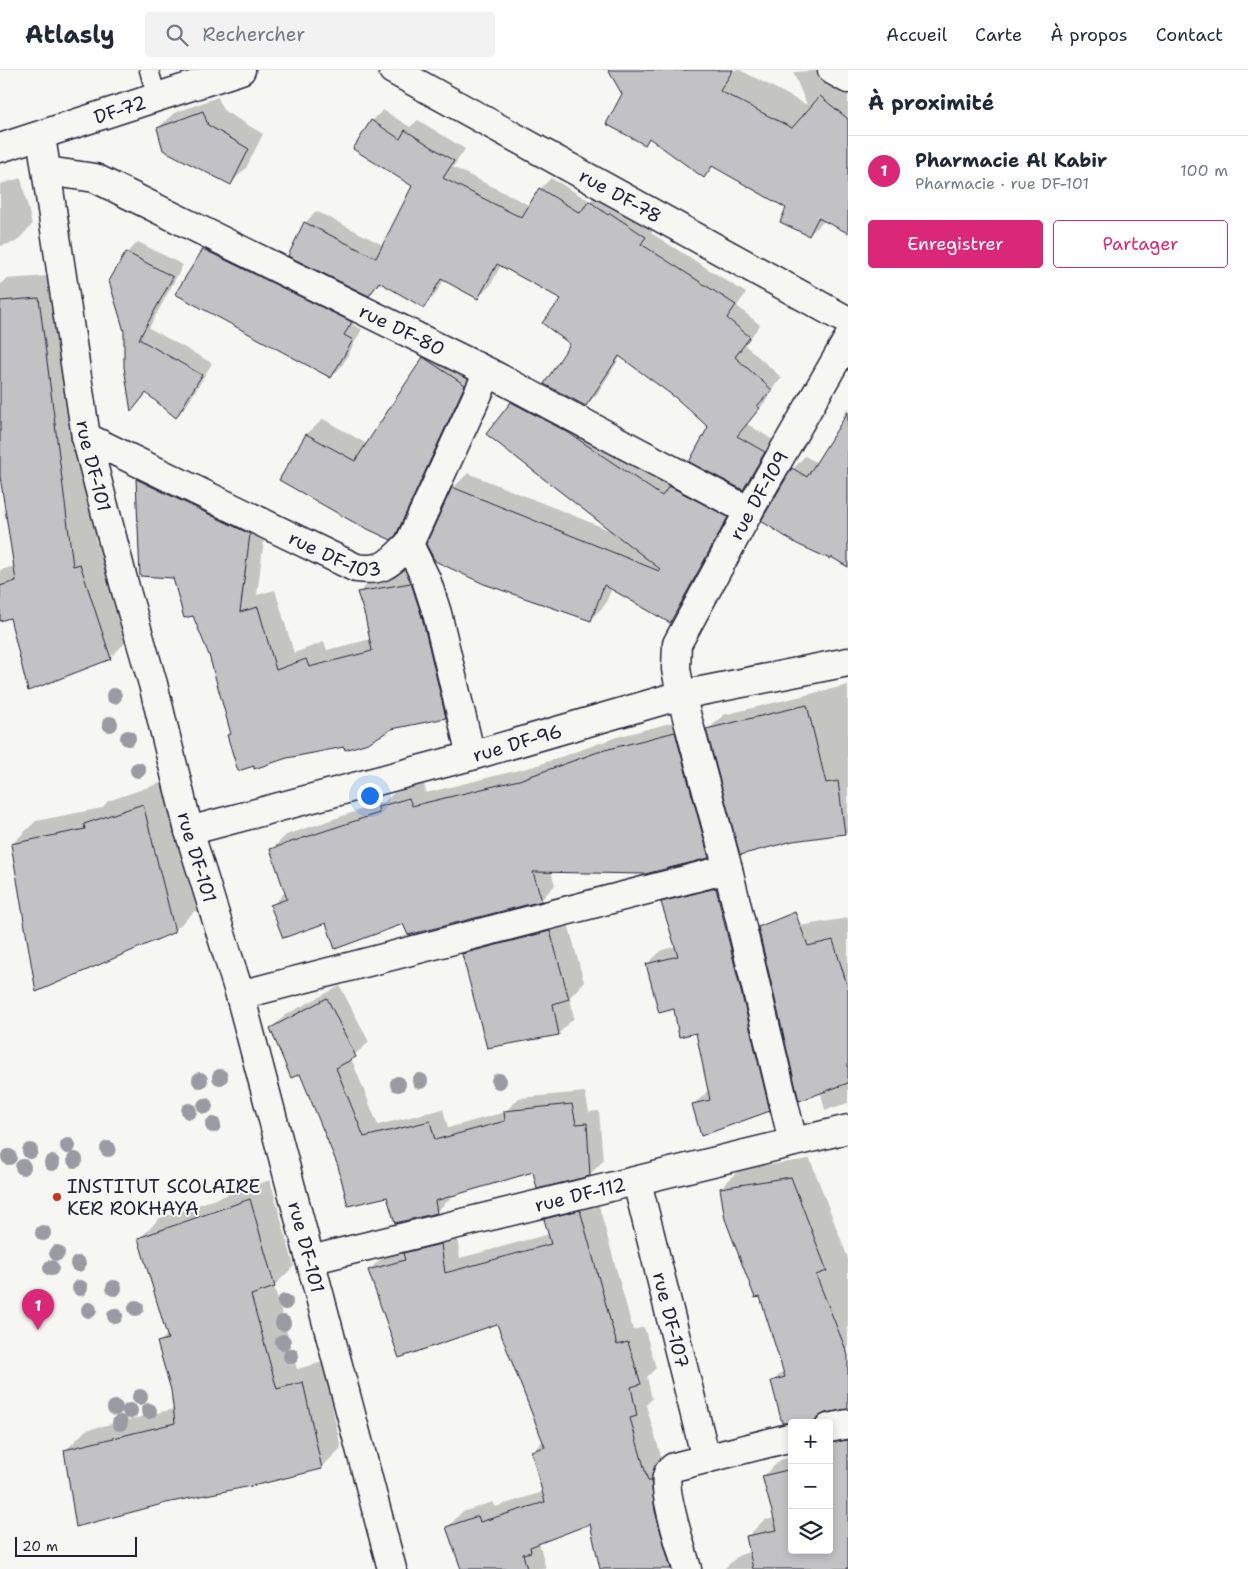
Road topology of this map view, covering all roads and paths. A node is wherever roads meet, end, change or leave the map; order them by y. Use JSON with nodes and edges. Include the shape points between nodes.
{"nodes":[{"id":1,"x":149,"y":70,"type":"edge"},
{"id":2,"x":241,"y":70,"type":"edge"},
{"id":3,"x":393,"y":70,"type":"edge"},
{"id":4,"x":832,"y":70,"type":"edge"},
{"id":5,"x":848,"y":79,"type":"edge"},
{"id":6,"x":157,"y":98,"type":"junction"},
{"id":7,"x":41,"y":136,"type":"junction"},
{"id":8,"x":0,"y":148,"type":"edge"},
{"id":9,"x":47,"y":172,"type":"junction"},
{"id":10,"x":848,"y":321,"type":"edge"},
{"id":11,"x":848,"y":338,"type":"edge"},
{"id":12,"x":488,"y":372,"type":"junction"},
{"id":13,"x":86,"y":437,"type":"junction"},
{"id":14,"x":749,"y":511,"type":"junction"},
{"id":15,"x":409,"y":544,"type":"junction"},
{"id":16,"x":848,"y":662,"type":"edge"},
{"id":17,"x":681,"y":695,"type":"junction"},
{"id":18,"x":471,"y":756,"type":"junction"},
{"id":19,"x":189,"y":831,"type":"junction"},
{"id":20,"x":728,"y":869,"type":"junction"},
{"id":21,"x":240,"y":995,"type":"junction"},
{"id":22,"x":848,"y":1129,"type":"edge"},
{"id":23,"x":793,"y":1142,"type":"junction"},
{"id":24,"x":637,"y":1182,"type":"junction"},
{"id":25,"x":310,"y":1260,"type":"junction"},
{"id":26,"x":848,"y":1424,"type":"edge"},
{"id":27,"x":833,"y":1427,"type":"edge"},
{"id":28,"x":788,"y":1439,"type":"edge"},
{"id":29,"x":706,"y":1459,"type":"junction"},
{"id":30,"x":392,"y":1569,"type":"edge"},
{"id":31,"x":687,"y":1569,"type":"edge"}],
"edges":[{"from":1,"to":6,"type":"lane"},
{"from":2,"to":6,"type":"street","name":"DF-72","number":"DF-72"},
{"from":3,"to":10,"type":"street","name":"rue DF-78"},
{"from":4,"to":5,"type":"street"},
{"from":6,"to":7,"type":"street","name":"DF-72","number":"DF-72"},
{"from":7,"to":8,"type":"street","name":"DF-72","number":"DF-72"},
{"from":7,"to":9,"type":"street","name":"rue DF-101"},
{"from":9,"to":12,"type":"street","name":"rue DF-80","via":[[95,178]]},
{"from":9,"to":13,"type":"street","name":"rue DF-101"},
{"from":11,"to":14,"type":"street","name":"rue DF-109"},
{"from":12,"to":14,"type":"street","name":"rue DF-80"},
{"from":12,"to":15,"type":"street","name":"rue DF-103"},
{"from":13,"to":15,"type":"street","name":"rue DF-103","via":[[356,568],[373,570],[388,564]]},
{"from":13,"to":19,"type":"street","name":"rue DF-101"},
{"from":14,"to":17,"type":"street","name":"rue DF-109","via":[[677,644],[675,654]]},
{"from":15,"to":18,"type":"street","via":[[437,612]]},
{"from":16,"to":17,"type":"street","name":"rue DF-96"},
{"from":17,"to":18,"type":"street","name":"rue DF-96"},
{"from":17,"to":20,"type":"street"},
{"from":18,"to":19,"type":"street","name":"rue DF-96"},
{"from":19,"to":21,"type":"street","name":"rue DF-101"},
{"from":20,"to":21,"type":"street"},
{"from":20,"to":23,"type":"street"},
{"from":21,"to":25,"type":"street","name":"rue DF-101"},
{"from":22,"to":23,"type":"street","name":"rue DF-112"},
{"from":23,"to":24,"type":"street","name":"rue DF-112"},
{"from":24,"to":25,"type":"street","name":"rue DF-112"},
{"from":24,"to":29,"type":"street","name":"rue DF-107"},
{"from":25,"to":30,"type":"street","name":"rue DF-101"},
{"from":26,"to":27,"type":"street"},
{"from":28,"to":29,"type":"street"},
{"from":29,"to":31,"type":"street","via":[[674,1467],[667,1476],[667,1490]]}]}
